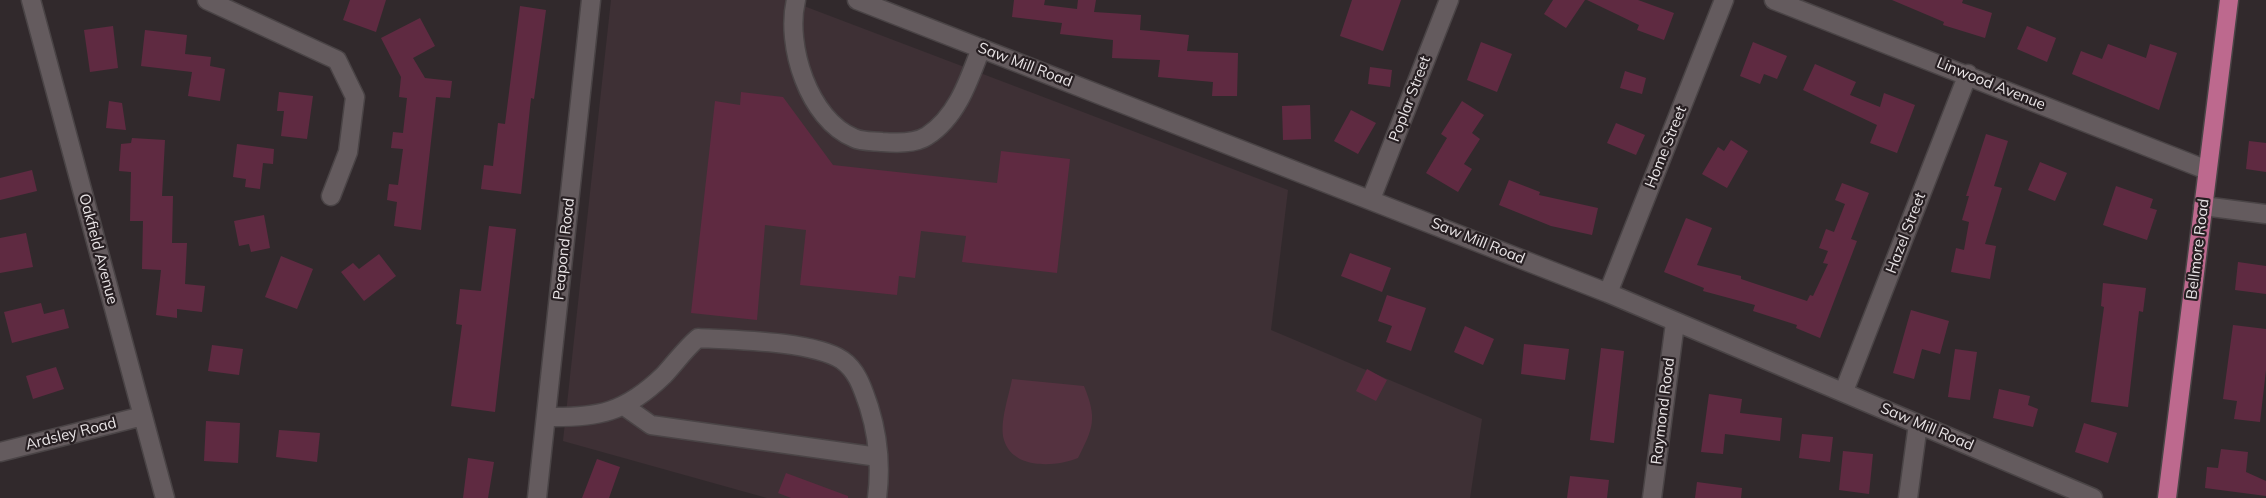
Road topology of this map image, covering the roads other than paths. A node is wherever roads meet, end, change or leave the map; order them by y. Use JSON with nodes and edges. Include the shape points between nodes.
{"nodes":[{"id":1,"x":31,"y":0,"type":"edge"},
{"id":2,"x":207,"y":0,"type":"edge"},
{"id":3,"x":591,"y":0,"type":"edge"},
{"id":4,"x":796,"y":0,"type":"edge"},
{"id":5,"x":857,"y":0,"type":"edge"},
{"id":6,"x":1449,"y":0,"type":"edge"},
{"id":7,"x":1724,"y":0,"type":"edge"},
{"id":8,"x":1774,"y":0,"type":"edge"},
{"id":9,"x":2229,"y":0,"type":"edge"},
{"id":10,"x":981,"y":48,"type":"junction"},
{"id":11,"x":1968,"y":74,"type":"junction"},
{"id":12,"x":2207,"y":170,"type":"junction"},
{"id":13,"x":331,"y":196,"type":"dead end"},
{"id":14,"x":1371,"y":199,"type":"junction"},
{"id":15,"x":2203,"y":206,"type":"junction"},
{"id":16,"x":2266,"y":214,"type":"edge"},
{"id":17,"x":1608,"y":293,"type":"junction"},
{"id":18,"x":1675,"y":323,"type":"junction"},
{"id":19,"x":1844,"y":391,"type":"junction"},
{"id":20,"x":624,"y":406,"type":"junction"},
{"id":21,"x":143,"y":416,"type":"junction"},
{"id":22,"x":546,"y":417,"type":"junction"},
{"id":23,"x":1918,"y":424,"type":"junction"},
{"id":24,"x":0,"y":452,"type":"edge"},
{"id":25,"x":878,"y":457,"type":"junction"},
{"id":26,"x":165,"y":498,"type":"edge"},
{"id":27,"x":537,"y":498,"type":"edge"},
{"id":28,"x":878,"y":498,"type":"edge"},
{"id":29,"x":1652,"y":498,"type":"edge"},
{"id":30,"x":1908,"y":498,"type":"edge"},
{"id":31,"x":2093,"y":498,"type":"edge"},
{"id":32,"x":2167,"y":498,"type":"edge"}],
"edges":[{"from":1,"to":21,"type":"street","name":"Oakfield Avenue"},
{"from":2,"to":13,"type":"street","via":[[337,60],[355,97],[348,152]]},
{"from":3,"to":22,"type":"street","name":"Peapond Road"},
{"from":4,"to":10,"type":"street","via":[[796,45],[807,87],[822,117],[855,139],[897,143],[926,138],[953,112]]},
{"from":5,"to":10,"type":"street","name":"Saw Mill Road"},
{"from":6,"to":14,"type":"street","name":"Poplar Street"},
{"from":7,"to":17,"type":"street","name":"Home Street"},
{"from":8,"to":11,"type":"street","name":"Linwood Avenue"},
{"from":9,"to":12,"type":"main road","name":"Bellmore Road"},
{"from":10,"to":14,"type":"street","name":"Saw Mill Road"},
{"from":11,"to":12,"type":"street","name":"Linwood Avenue"},
{"from":11,"to":19,"type":"street","name":"Hazel Street"},
{"from":12,"to":15,"type":"main road","name":"Bellmore Road"},
{"from":14,"to":17,"type":"street","name":"Saw Mill Road"},
{"from":15,"to":16,"type":"street"},
{"from":15,"to":32,"type":"main road","name":"Bellmore Road"},
{"from":17,"to":18,"type":"street","name":"Saw Mill Road"},
{"from":18,"to":19,"type":"street","name":"Saw Mill Road"},
{"from":18,"to":29,"type":"street","name":"Raymond Road"},
{"from":19,"to":23,"type":"street","name":"Saw Mill Road"},
{"from":20,"to":22,"type":"street","via":[[579,418]]},
{"from":20,"to":25,"type":"street","via":[[651,425]]},
{"from":20,"to":25,"type":"street","via":[[664,374],[699,338],[819,350],[843,361],[858,377],[874,424]]},
{"from":21,"to":24,"type":"street","name":"Ardsley Road"},
{"from":21,"to":26,"type":"street","name":"Oakfield Avenue"},
{"from":22,"to":27,"type":"street","name":"Peapond Road"},
{"from":23,"to":30,"type":"street"},
{"from":23,"to":31,"type":"street","name":"Saw Mill Road"},
{"from":25,"to":28,"type":"street"}]}
